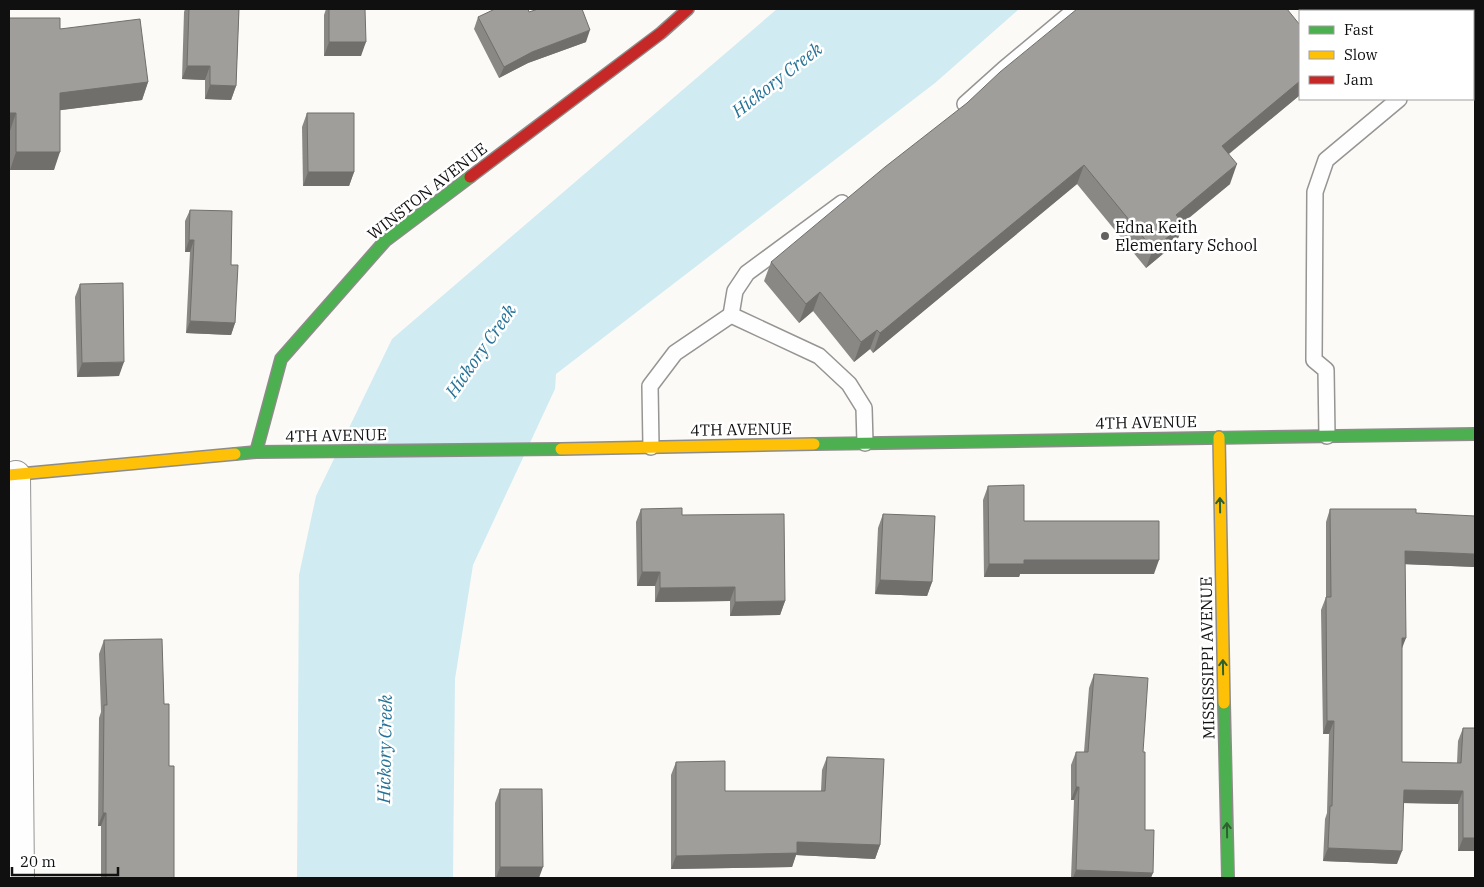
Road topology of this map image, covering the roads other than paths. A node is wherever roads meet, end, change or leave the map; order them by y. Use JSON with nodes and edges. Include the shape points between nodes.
{"nodes":[{"id":1,"x":688,"y":9,"type":"edge"},
{"id":2,"x":1076,"y":9,"type":"edge"},
{"id":3,"x":1398,"y":100,"type":"edge"},
{"id":4,"x":954,"y":115,"type":"edge"},
{"id":5,"x":850,"y":197,"type":"edge"},
{"id":6,"x":731,"y":315,"type":"junction"},
{"id":7,"x":1475,"y":434,"type":"edge"},
{"id":8,"x":1327,"y":436,"type":"junction"},
{"id":9,"x":1219,"y":437,"type":"junction"},
{"id":10,"x":865,"y":444,"type":"junction"},
{"id":11,"x":651,"y":447,"type":"junction"},
{"id":12,"x":256,"y":452,"type":"junction"},
{"id":13,"x":12,"y":475,"type":"edge"},
{"id":14,"x":14,"y":756,"type":"edge"},
{"id":15,"x":20,"y":878,"type":"edge"},
{"id":16,"x":1228,"y":878,"type":"edge"}],
"edges":[{"from":1,"to":12,"type":"street","name":"WINSTON AVENUE","via":[[385,240],[282,359]]},
{"from":2,"to":4,"type":"lane"},
{"from":3,"to":8,"type":"lane","via":[[1326,160],[1315,192],[1314,360],[1326,370]]},
{"from":5,"to":6,"type":"lane","via":[[747,273],[735,291]]},
{"from":6,"to":10,"type":"lane","via":[[819,356],[849,384],[864,408]]},
{"from":6,"to":11,"type":"lane","via":[[675,353],[650,386]]},
{"from":7,"to":8,"type":"street","name":"4TH AVENUE"},
{"from":8,"to":9,"type":"street","name":"4TH AVENUE"},
{"from":9,"to":10,"type":"street","name":"4TH AVENUE"},
{"from":16,"to":9,"type":"street","name":"MISSISSIPPI AVENUE","one_way":true},
{"from":10,"to":11,"type":"street","name":"4TH AVENUE"},
{"from":11,"to":12,"type":"street","name":"4TH AVENUE"},
{"from":12,"to":13,"type":"street","name":"4TH AVENUE"},
{"from":13,"to":14,"type":"street"},
{"from":14,"to":15,"type":"street"}]}
